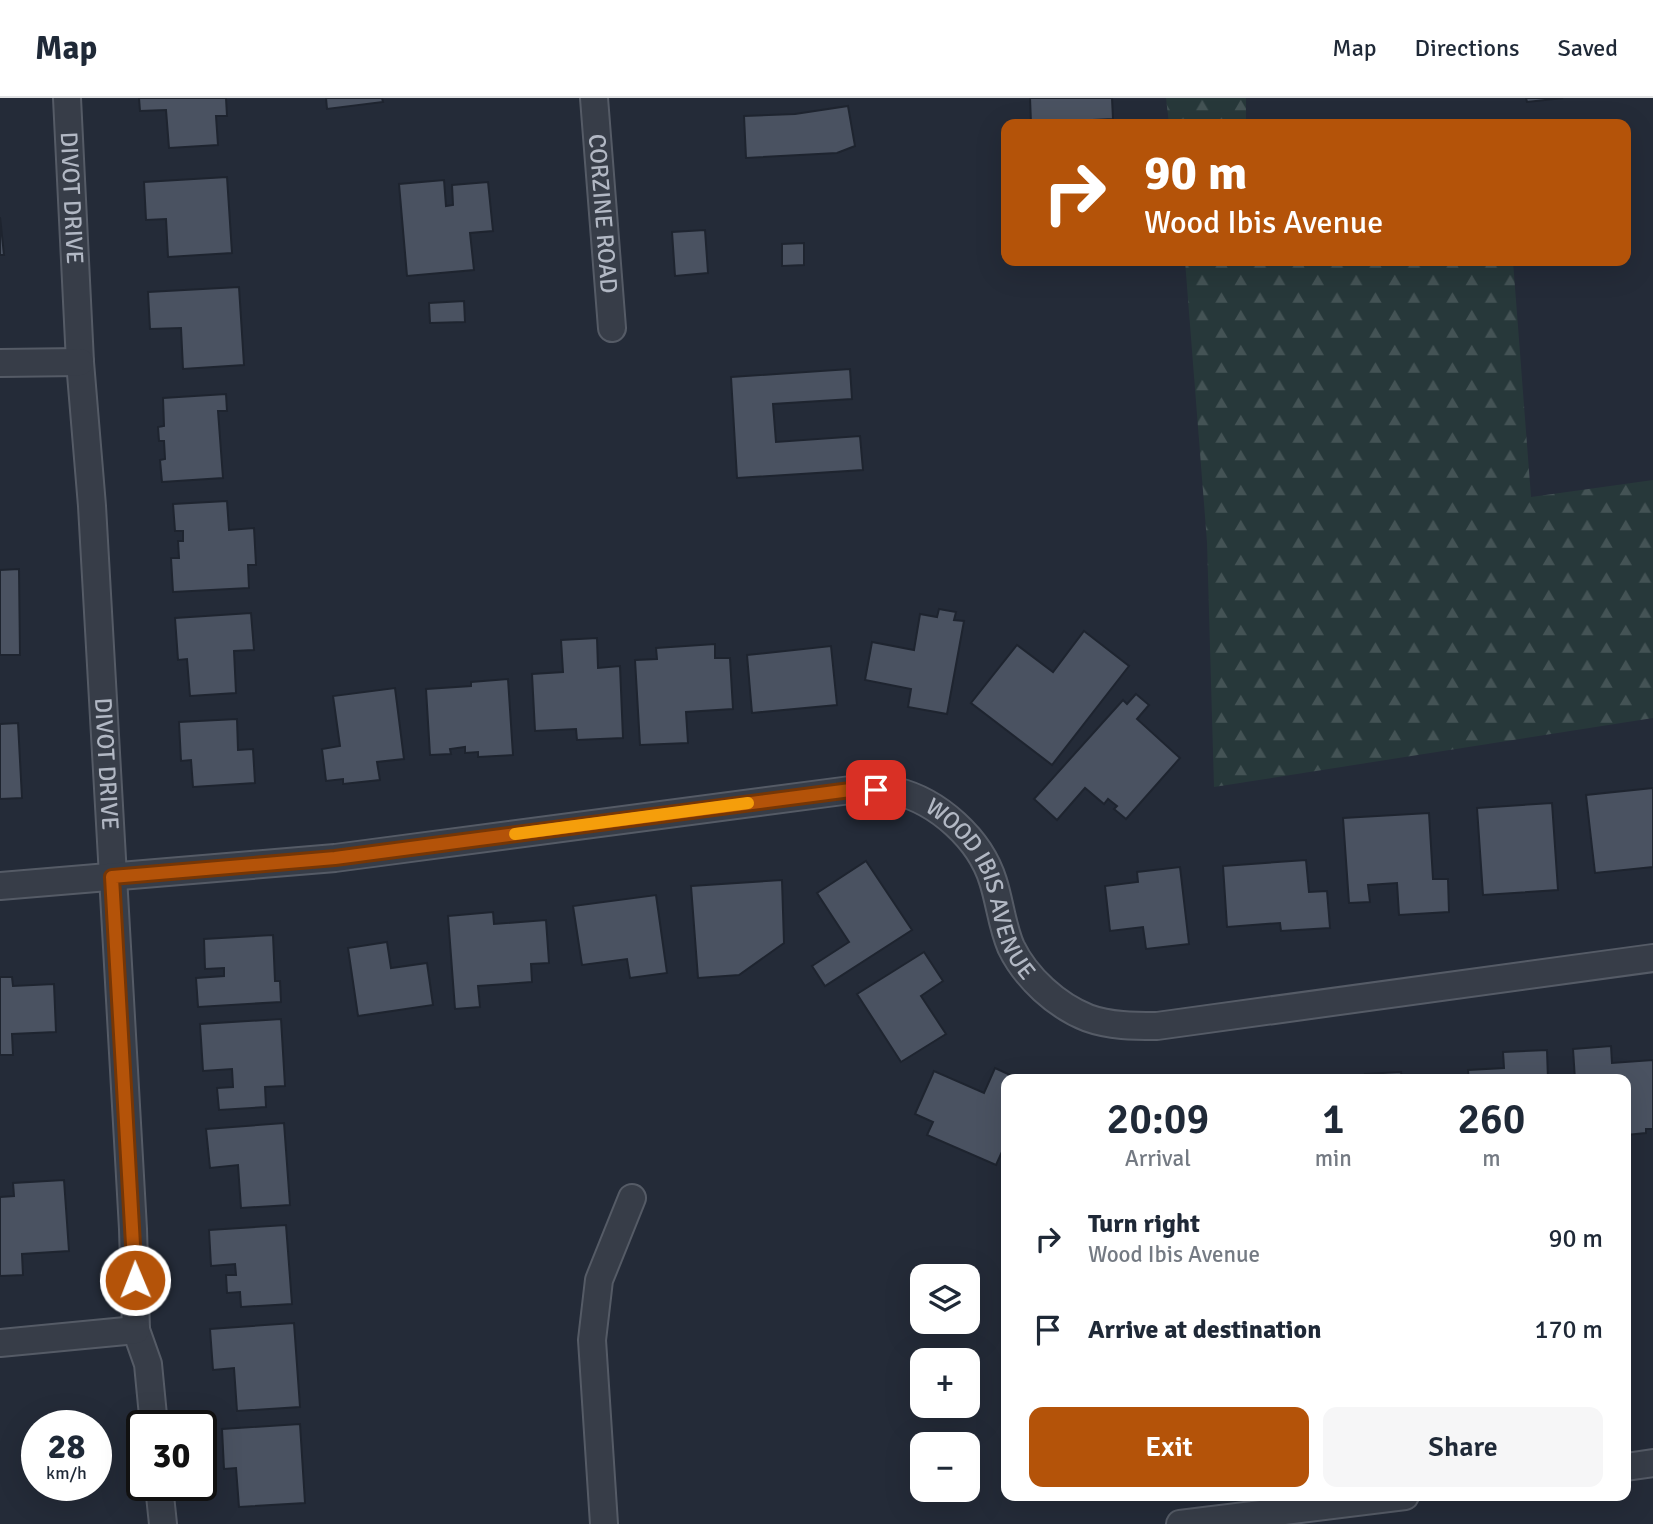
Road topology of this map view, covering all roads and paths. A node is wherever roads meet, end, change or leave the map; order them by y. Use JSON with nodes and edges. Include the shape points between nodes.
{"nodes":[{"id":1,"x":67,"y":98,"type":"edge"},
{"id":2,"x":594,"y":98,"type":"edge"},
{"id":3,"x":612,"y":328,"type":"dead end"},
{"id":4,"x":80,"y":362,"type":"junction"},
{"id":5,"x":0,"y":363,"type":"edge"},
{"id":6,"x":112,"y":877,"type":"junction"},
{"id":7,"x":0,"y":886,"type":"edge"},
{"id":8,"x":1653,"y":958,"type":"edge"},
{"id":9,"x":632,"y":1198,"type":"dead end"},
{"id":10,"x":136,"y":1331,"type":"junction"},
{"id":11,"x":0,"y":1343,"type":"edge"},
{"id":12,"x":152,"y":1410,"type":"edge"},
{"id":13,"x":1653,"y":1463,"type":"edge"},
{"id":14,"x":1631,"y":1466,"type":"edge"},
{"id":15,"x":161,"y":1501,"type":"edge"},
{"id":16,"x":1365,"y":1501,"type":"edge"},
{"id":17,"x":163,"y":1524,"type":"edge"},
{"id":18,"x":604,"y":1524,"type":"edge"},
{"id":19,"x":1180,"y":1524,"type":"edge"}],
"edges":[{"from":1,"to":4,"type":"street","name":"DIVOT DRIVE"},
{"from":2,"to":3,"type":"street","name":"CORZINE ROAD"},
{"from":4,"to":5,"type":"street"},
{"from":4,"to":6,"type":"street","name":"DIVOT DRIVE"},
{"from":6,"to":7,"type":"street","name":"WOOD IBIS AVENUE"},
{"from":6,"to":8,"type":"street","name":"WOOD IBIS AVENUE","via":[[335,858],[858,789],[895,790],[928,804],[978,849],[993,880],[1012,947],[1029,975],[1088,1018],[1122,1026],[1157,1026]]},
{"from":6,"to":10,"type":"street","name":"DIVOT DRIVE"},
{"from":9,"to":18,"type":"street","via":[[599,1280],[592,1340]]},
{"from":10,"to":11,"type":"street"},
{"from":10,"to":12,"type":"street","name":"DIVOT DRIVE","via":[[148,1364]]},
{"from":13,"to":14,"type":"street"},
{"from":15,"to":17,"type":"street"},
{"from":16,"to":19,"type":"street"}]}
